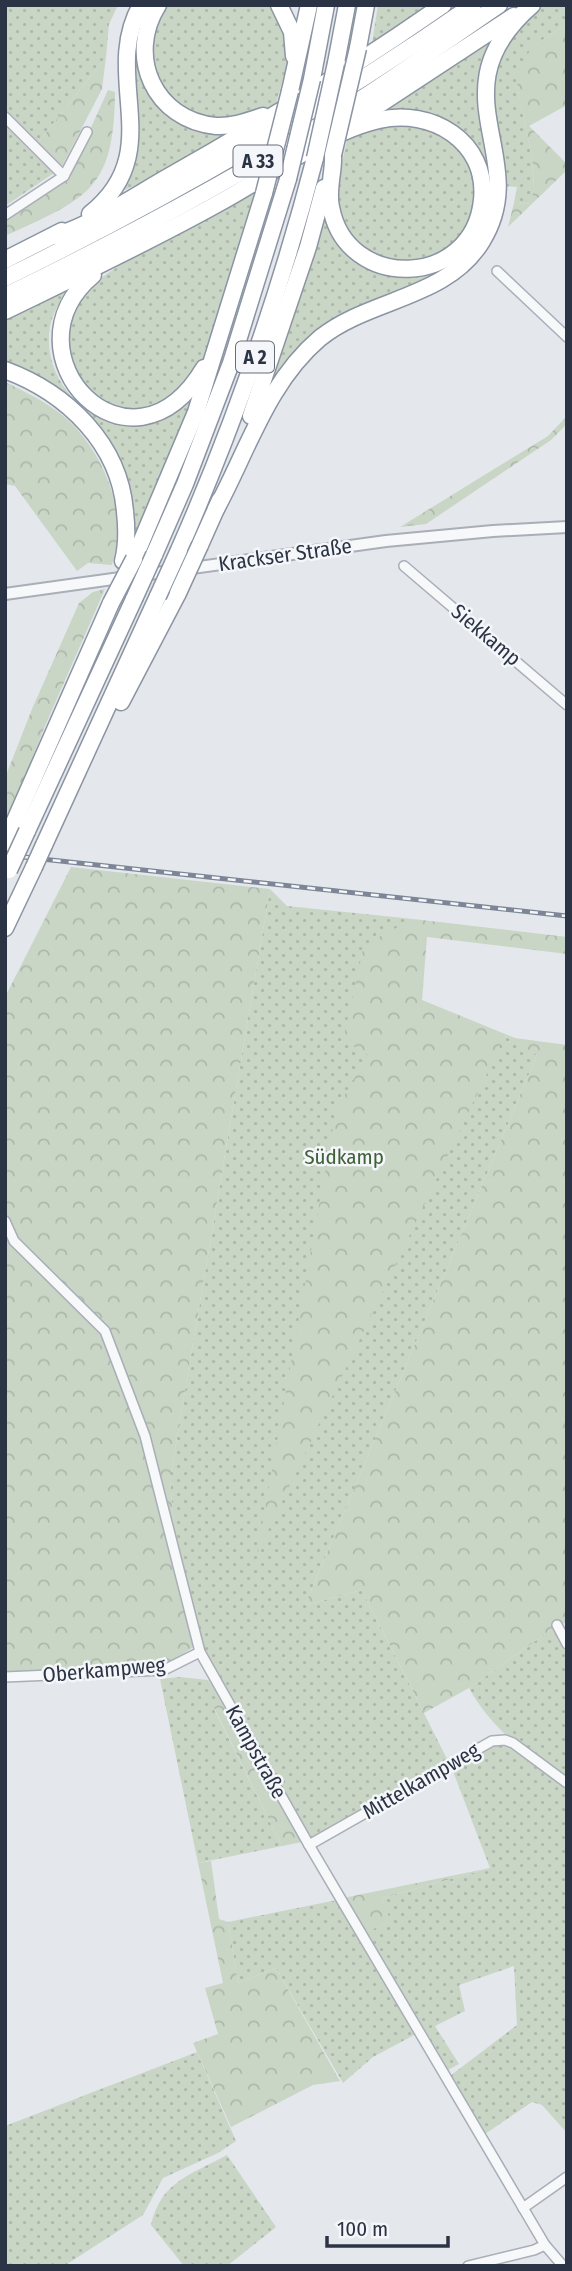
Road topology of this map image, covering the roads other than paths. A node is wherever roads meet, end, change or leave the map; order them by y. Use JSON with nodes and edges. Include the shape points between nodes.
{"nodes":[{"id":1,"x":141,"y":5,"type":"edge"},
{"id":2,"x":158,"y":5,"type":"edge"},
{"id":3,"x":279,"y":5,"type":"edge"},
{"id":4,"x":309,"y":5,"type":"edge"},
{"id":5,"x":326,"y":5,"type":"edge"},
{"id":6,"x":347,"y":5,"type":"edge"},
{"id":7,"x":366,"y":5,"type":"edge"},
{"id":8,"x":443,"y":5,"type":"edge"},
{"id":9,"x":473,"y":5,"type":"edge"},
{"id":10,"x":499,"y":5,"type":"edge"},
{"id":11,"x":532,"y":5,"type":"edge"},
{"id":12,"x":292,"y":83,"type":"junction"},
{"id":13,"x":314,"y":84,"type":"junction"},
{"id":14,"x":5,"y":117,"type":"edge"},
{"id":15,"x":87,"y":132,"type":"dead end"},
{"id":16,"x":333,"y":155,"type":"junction"},
{"id":17,"x":308,"y":156,"type":"junction"},
{"id":18,"x":64,"y":176,"type":"junction"},
{"id":19,"x":5,"y":215,"type":"edge"},
{"id":20,"x":55,"y":236,"type":"junction"},
{"id":21,"x":129,"y":251,"type":"junction"},
{"id":22,"x":5,"y":260,"type":"edge"},
{"id":23,"x":497,"y":271,"type":"dead end"},
{"id":24,"x":5,"y":278,"type":"edge"},
{"id":25,"x":5,"y":296,"type":"edge"},
{"id":26,"x":5,"y":311,"type":"edge"},
{"id":27,"x":567,"y":337,"type":"edge"},
{"id":28,"x":218,"y":344,"type":"junction"},
{"id":29,"x":5,"y":370,"type":"edge"},
{"id":30,"x":216,"y":509,"type":"junction"},
{"id":31,"x":567,"y":527,"type":"edge"},
{"id":32,"x":128,"y":560,"type":"junction"},
{"id":33,"x":404,"y":566,"type":"dead end"},
{"id":34,"x":5,"y":594,"type":"edge"},
{"id":35,"x":567,"y":705,"type":"edge"},
{"id":36,"x":71,"y":787,"type":"junction"},
{"id":37,"x":14,"y":835,"type":"edge"},
{"id":38,"x":7,"y":874,"type":"edge"},
{"id":39,"x":5,"y":928,"type":"edge"},
{"id":40,"x":5,"y":1221,"type":"edge"},
{"id":41,"x":557,"y":1625,"type":"dead end"},
{"id":42,"x":567,"y":1644,"type":"edge"},
{"id":43,"x":200,"y":1652,"type":"junction"},
{"id":44,"x":5,"y":1677,"type":"edge"},
{"id":45,"x":567,"y":1783,"type":"edge"},
{"id":46,"x":309,"y":1845,"type":"junction"},
{"id":47,"x":567,"y":2177,"type":"edge"},
{"id":48,"x":523,"y":2208,"type":"junction"},
{"id":49,"x":545,"y":2245,"type":"junction"},
{"id":50,"x":468,"y":2266,"type":"edge"},
{"id":51,"x":563,"y":2266,"type":"edge"}],
"edges":[{"from":1,"to":20,"type":"highway","via":[[126,51],[131,138],[121,178],[93,211]]},
{"from":2,"to":13,"type":"highway","via":[[147,29],[146,69],[158,94],[188,118],[215,126],[246,122]]},
{"from":3,"to":12,"type":"highway","via":[[292,32]]},
{"from":4,"to":12,"type":"highway"},
{"from":5,"to":13,"type":"highway","number":"A 2"},
{"from":6,"to":17,"type":"highway","number":"A 2","bridge":true,"via":[[336,63]]},
{"from":7,"to":16,"type":"highway","bridge":true},
{"from":8,"to":13,"type":"highway"},
{"from":9,"to":24,"type":"highway","number":"A 33","via":[[270,137],[129,216]]},
{"from":10,"to":25,"type":"highway","number":"A 33","via":[[356,102],[260,160]]},
{"from":11,"to":17,"type":"highway"},
{"from":11,"to":30,"type":"highway","via":[[510,26],[489,66],[485,111],[498,187],[482,241],[434,285],[354,317],[308,349],[268,402]]},
{"from":12,"to":28,"type":"highway","bridge":true},
{"from":13,"to":20,"type":"highway","via":[[243,135]]},
{"from":13,"to":37,"type":"highway","number":"A 2","bridge":true,"via":[[231,363],[184,484],[134,599]]},
{"from":14,"to":18,"type":"street"},
{"from":15,"to":18,"type":"street"},
{"from":16,"to":17,"type":"highway","via":[[330,206],[335,220],[350,245],[380,265],[411,269],[439,262],[474,229],[482,198],[479,172],[464,144],[442,127],[413,117],[380,120],[342,133]]},
{"from":16,"to":30,"type":"highway","via":[[268,372]]},
{"from":17,"to":21,"type":"highway"},
{"from":17,"to":36,"type":"highway","number":"A 2","bridge":true,"via":[[280,280],[215,465]]},
{"from":18,"to":19,"type":"street"},
{"from":20,"to":22,"type":"highway"},
{"from":21,"to":26,"type":"highway"},
{"from":21,"to":28,"type":"highway","via":[[85,281],[58,318],[57,358],[74,392],[103,413],[133,417],[158,412],[195,384]]},
{"from":23,"to":27,"type":"street"},
{"from":28,"to":32,"type":"highway","via":[[195,412]]},
{"from":29,"to":32,"type":"highway","via":[[65,403],[102,444],[125,503]]},
{"from":30,"to":36,"type":"highway","bridge":true,"via":[[85,775]]},
{"from":31,"to":34,"type":"street","name":"Krackser Straße","via":[[386,541]]},
{"from":32,"to":37,"type":"highway","bridge":true},
{"from":33,"to":35,"type":"street","name":"Siekkamp"},
{"from":36,"to":39,"type":"highway","number":"A 2","bridge":true},
{"from":37,"to":38,"type":"highway","number":"A 2","bridge":true},
{"from":40,"to":43,"type":"street","name":"Kampstraße","via":[[14,1241],[105,1331],[145,1436]]},
{"from":41,"to":42,"type":"street"},
{"from":43,"to":44,"type":"street","name":"Oberkampweg","via":[[164,1670]]},
{"from":43,"to":46,"type":"street","name":"Kampstraße"},
{"from":45,"to":46,"type":"street","name":"Mittelkampweg","via":[[513,1743],[492,1741]]},
{"from":46,"to":48,"type":"street","name":"Kampstraße"},
{"from":47,"to":48,"type":"street"},
{"from":48,"to":49,"type":"street","name":"Kampstraße"},
{"from":49,"to":50,"type":"street"},
{"from":49,"to":51,"type":"street","name":"Kampstraße"}]}
